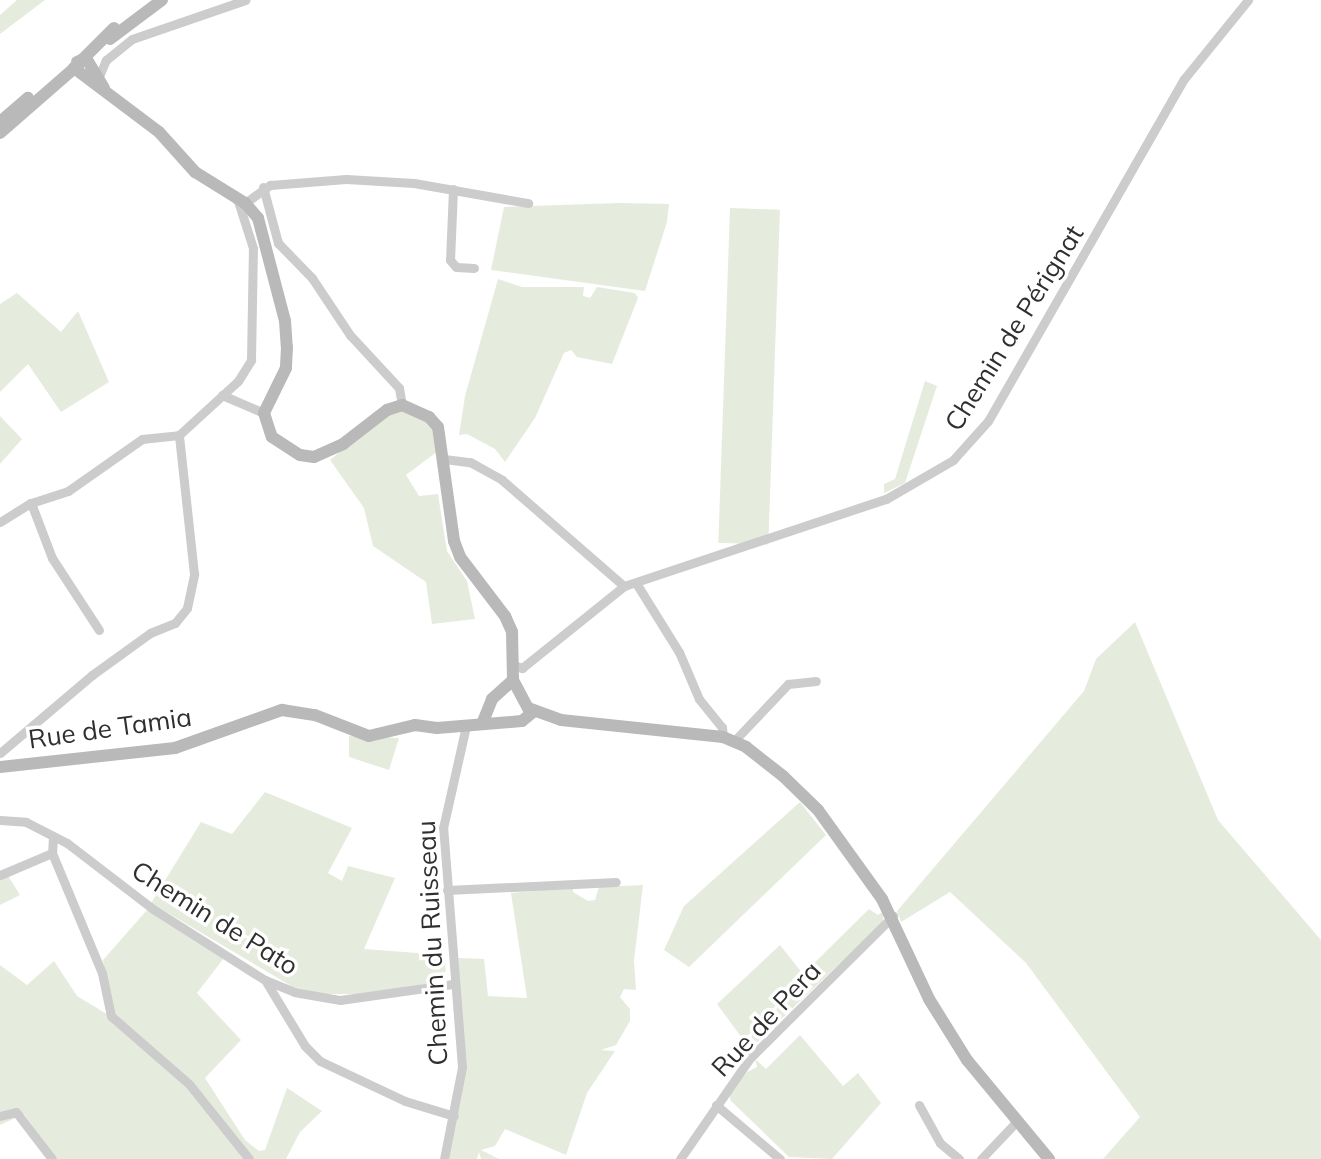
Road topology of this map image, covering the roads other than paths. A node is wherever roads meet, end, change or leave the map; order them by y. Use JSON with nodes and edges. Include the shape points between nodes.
{"nodes":[{"id":1,"x":156,"y":0,"type":"edge"},
{"id":2,"x":162,"y":0,"type":"edge"},
{"id":3,"x":245,"y":0,"type":"edge"},
{"id":4,"x":1248,"y":0,"type":"edge"},
{"id":5,"x":81,"y":60,"type":"junction"},
{"id":6,"x":106,"y":60,"type":"junction"},
{"id":7,"x":96,"y":83,"type":"junction"},
{"id":8,"x":9,"y":113,"type":"edge"},
{"id":9,"x":0,"y":122,"type":"edge"},
{"id":10,"x":0,"y":133,"type":"edge"},
{"id":11,"x":263,"y":187,"type":"junction"},
{"id":12,"x":453,"y":189,"type":"junction"},
{"id":13,"x":241,"y":201,"type":"junction"},
{"id":14,"x":528,"y":203,"type":"dead end"},
{"id":15,"x":474,"y":268,"type":"dead end"},
{"id":16,"x":222,"y":395,"type":"junction"},
{"id":17,"x":402,"y":405,"type":"junction"},
{"id":18,"x":264,"y":413,"type":"junction"},
{"id":19,"x":179,"y":435,"type":"junction"},
{"id":20,"x":444,"y":459,"type":"junction"},
{"id":21,"x":31,"y":503,"type":"junction"},
{"id":22,"x":0,"y":522,"type":"edge"},
{"id":23,"x":636,"y":583,"type":"junction"},
{"id":24,"x":624,"y":586,"type":"junction"},
{"id":25,"x":99,"y":629,"type":"dead end"},
{"id":26,"x":514,"y":665,"type":"junction"},
{"id":27,"x":513,"y":680,"type":"junction"},
{"id":28,"x":816,"y":681,"type":"dead end"},
{"id":29,"x":533,"y":712,"type":"junction"},
{"id":30,"x":482,"y":724,"type":"junction"},
{"id":31,"x":466,"y":726,"type":"junction"},
{"id":32,"x":728,"y":739,"type":"junction"},
{"id":33,"x":0,"y":753,"type":"edge"},
{"id":34,"x":0,"y":767,"type":"edge"},
{"id":35,"x":0,"y":820,"type":"edge"},
{"id":36,"x":53,"y":836,"type":"junction"},
{"id":37,"x":52,"y":853,"type":"junction"},
{"id":38,"x":0,"y":875,"type":"edge"},
{"id":39,"x":616,"y":881,"type":"dead end"},
{"id":40,"x":447,"y":890,"type":"junction"},
{"id":41,"x":893,"y":916,"type":"junction"},
{"id":42,"x":265,"y":980,"type":"junction"},
{"id":43,"x":453,"y":984,"type":"junction"},
{"id":44,"x":716,"y":1105,"type":"junction"},
{"id":45,"x":919,"y":1105,"type":"dead end"},
{"id":46,"x":0,"y":1116,"type":"edge"},
{"id":47,"x":454,"y":1116,"type":"junction"},
{"id":48,"x":1018,"y":1120,"type":"junction"},
{"id":49,"x":52,"y":1159,"type":"edge"},
{"id":50,"x":249,"y":1159,"type":"edge"},
{"id":51,"x":444,"y":1159,"type":"edge"},
{"id":52,"x":680,"y":1159,"type":"edge"},
{"id":53,"x":780,"y":1159,"type":"edge"},
{"id":54,"x":959,"y":1159,"type":"edge"},
{"id":55,"x":981,"y":1159,"type":"edge"},
{"id":56,"x":1049,"y":1159,"type":"edge"}],
"edges":[{"from":1,"to":5,"type":"street","via":[[114,28]]},
{"from":2,"to":5,"type":"street"},
{"from":3,"to":6,"type":"street","via":[[132,39]]},
{"from":4,"to":23,"type":"street","name":"Chemin de Pérignat","via":[[1184,79],[988,421],[953,460],[886,499]]},
{"from":5,"to":6,"type":"street"},
{"from":5,"to":7,"type":"street"},
{"from":5,"to":8,"type":"street"},
{"from":6,"to":7,"type":"street"},
{"from":7,"to":13,"type":"street","via":[[159,132],[195,172]]},
{"from":8,"to":9,"type":"street"},
{"from":8,"to":10,"type":"street"},
{"from":11,"to":12,"type":"street","via":[[346,180]]},
{"from":11,"to":13,"type":"street"},
{"from":11,"to":17,"type":"street","via":[[278,243],[312,278],[350,335],[399,388]]},
{"from":12,"to":14,"type":"street"},
{"from":12,"to":15,"type":"street","via":[[450,260],[456,267]]},
{"from":13,"to":16,"type":"street","via":[[253,248],[251,360],[239,381]]},
{"from":13,"to":18,"type":"street","via":[[258,218],[285,321],[286,368]]},
{"from":16,"to":18,"type":"street"},
{"from":16,"to":19,"type":"street"},
{"from":17,"to":18,"type":"street","via":[[367,422],[326,455],[314,457],[300,455],[272,436]]},
{"from":17,"to":20,"type":"street","via":[[419,410],[438,427]]},
{"from":19,"to":21,"type":"street","via":[[142,439],[68,491]]},
{"from":19,"to":33,"type":"street","via":[[194,574],[187,608],[175,623],[150,633],[92,675]]},
{"from":20,"to":24,"type":"street","via":[[470,462],[502,480]]},
{"from":20,"to":26,"type":"street","via":[[454,541],[460,557],[505,616],[512,632]]},
{"from":21,"to":22,"type":"street"},
{"from":21,"to":25,"type":"street","via":[[52,558]]},
{"from":23,"to":24,"type":"street","name":"Chemin de Pérignat"},
{"from":23,"to":32,"type":"street","via":[[666,630],[699,699]]},
{"from":24,"to":26,"type":"street","name":"Chemin de Pérignat","via":[[522,668]]},
{"from":26,"to":27,"type":"street"},
{"from":27,"to":29,"type":"street"},
{"from":27,"to":30,"type":"street","via":[[492,699]]},
{"from":28,"to":32,"type":"street","via":[[788,684]]},
{"from":29,"to":30,"type":"street","name":"Rue de Tamia","via":[[522,721]]},
{"from":29,"to":32,"type":"street","via":[[561,720]]},
{"from":30,"to":31,"type":"street","name":"Rue de Tamia"},
{"from":31,"to":34,"type":"street","name":"Rue de Tamia","via":[[415,725],[369,736],[315,715],[282,710],[175,748]]},
{"from":31,"to":40,"type":"street","name":"Chemin du Ruisseau","via":[[443,828]]},
{"from":32,"to":41,"type":"street","via":[[783,776],[818,810]]},
{"from":35,"to":36,"type":"street","name":"Chemin de Pato","via":[[26,822]]},
{"from":36,"to":37,"type":"street"},
{"from":36,"to":42,"type":"street","name":"Chemin de Pato","via":[[153,909]]},
{"from":37,"to":38,"type":"street"},
{"from":37,"to":50,"type":"street","via":[[102,973],[111,1016],[189,1084]]},
{"from":39,"to":40,"type":"street"},
{"from":40,"to":43,"type":"street","name":"Chemin du Ruisseau"},
{"from":41,"to":44,"type":"street","name":"Rue de Pera","via":[[750,1058]]},
{"from":41,"to":48,"type":"street","via":[[940,1019],[967,1060]]},
{"from":42,"to":43,"type":"street","name":"Chemin de Pato","via":[[318,998],[340,1000]]},
{"from":42,"to":47,"type":"street","via":[[305,1046],[320,1061],[405,1101]]},
{"from":43,"to":47,"type":"street","name":"Chemin du Ruisseau","via":[[462,1067]]},
{"from":44,"to":52,"type":"street","name":"Rue de Pera"},
{"from":44,"to":53,"type":"street"},
{"from":45,"to":54,"type":"street","via":[[940,1143]]},
{"from":46,"to":49,"type":"street","via":[[16,1112]]},
{"from":47,"to":51,"type":"street","name":"Chemin du Ruisseau"},
{"from":48,"to":55,"type":"street"},
{"from":48,"to":56,"type":"street"}]}
